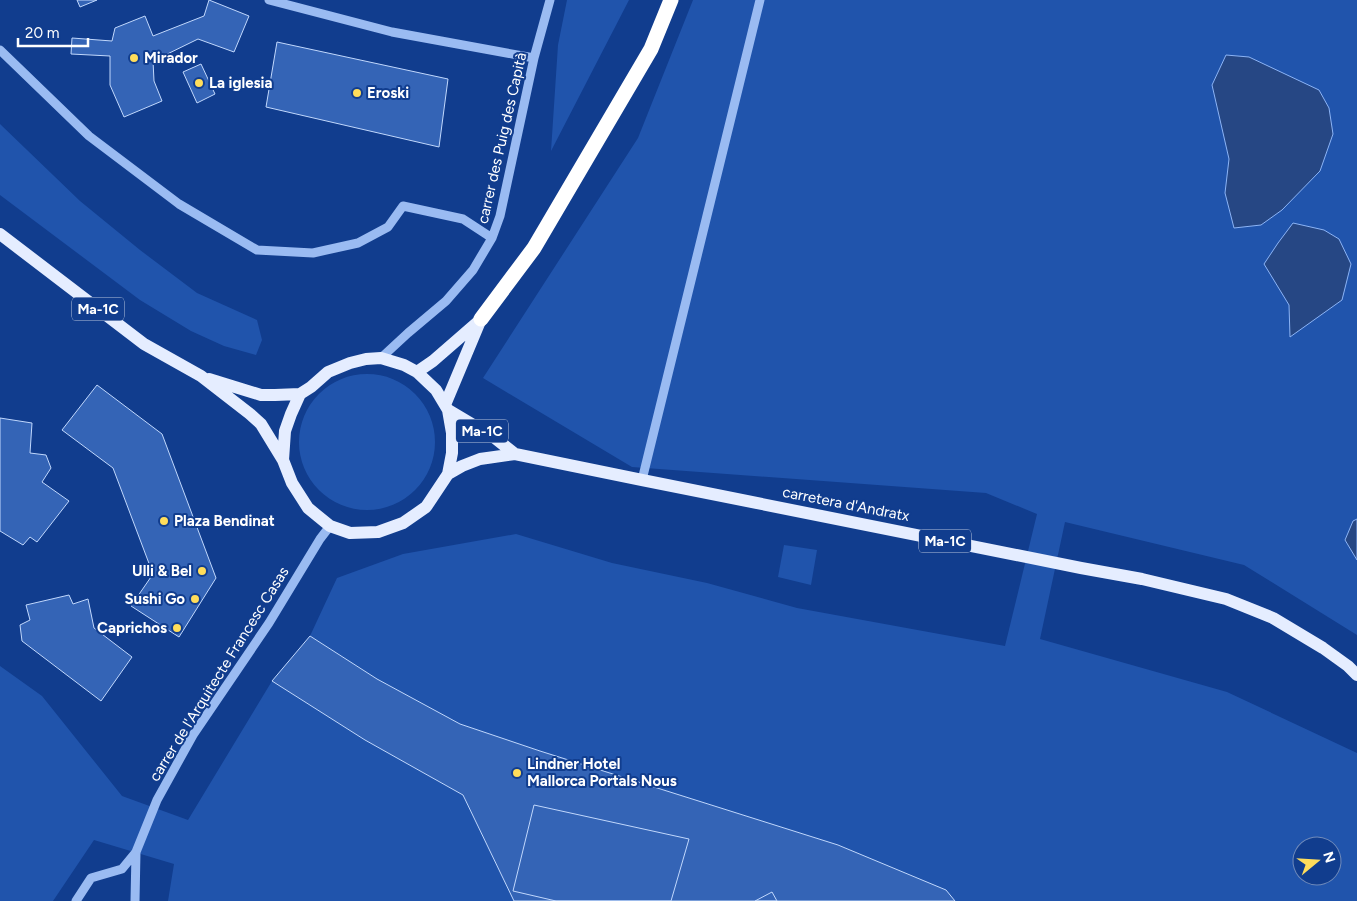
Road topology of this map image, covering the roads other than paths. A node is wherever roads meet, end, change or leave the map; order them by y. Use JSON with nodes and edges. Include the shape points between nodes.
{"nodes":[{"id":1,"x":269,"y":0,"type":"edge"},
{"id":2,"x":550,"y":0,"type":"edge"},
{"id":3,"x":671,"y":0,"type":"edge"},
{"id":4,"x":760,"y":0,"type":"edge"},
{"id":5,"x":0,"y":50,"type":"edge"},
{"id":6,"x":534,"y":58,"type":"junction"},
{"id":7,"x":0,"y":234,"type":"edge"},
{"id":8,"x":492,"y":238,"type":"junction"},
{"id":9,"x":481,"y":319,"type":"junction"},
{"id":10,"x":381,"y":358,"type":"junction"},
{"id":11,"x":418,"y":372,"type":"junction"},
{"id":12,"x":201,"y":376,"type":"junction"},
{"id":13,"x":300,"y":394,"type":"junction"},
{"id":14,"x":446,"y":408,"type":"junction"},
{"id":15,"x":515,"y":454,"type":"junction"},
{"id":16,"x":284,"y":460,"type":"junction"},
{"id":17,"x":448,"y":474,"type":"junction"},
{"id":18,"x":642,"y":480,"type":"junction"},
{"id":19,"x":330,"y":526,"type":"junction"},
{"id":20,"x":1357,"y":675,"type":"edge"},
{"id":21,"x":136,"y":852,"type":"junction"},
{"id":22,"x":76,"y":901,"type":"edge"},
{"id":23,"x":135,"y":901,"type":"edge"}],
"edges":[{"from":1,"to":6,"type":"street","via":[[392,32]]},
{"from":2,"to":6,"type":"street","name":"carrer des Puig des Capità"},
{"from":3,"to":9,"type":"highway","via":[[651,49],[534,248]]},
{"from":4,"to":18,"type":"street"},
{"from":5,"to":8,"type":"street","via":[[89,136],[179,204],[256,250],[313,253],[358,243],[388,227],[403,206],[463,220]]},
{"from":6,"to":8,"type":"street","name":"carrer des Puig des Capità","via":[[500,216]]},
{"from":7,"to":12,"type":"main road","number":"Ma-1C","via":[[144,344]]},
{"from":8,"to":10,"type":"street","name":"carrer des Puig des Capità","via":[[473,270],[446,301]]},
{"from":9,"to":11,"type":"main road"},
{"from":9,"to":14,"type":"main road"},
{"from":10,"to":11,"type":"main road","number":"Ma-1C"},
{"from":10,"to":13,"type":"main road","number":"Ma-1C","via":[[350,363],[328,372]]},
{"from":11,"to":14,"type":"main road","number":"Ma-1C","via":[[436,390]]},
{"from":12,"to":13,"type":"main road","number":"Ma-1C","via":[[261,395]]},
{"from":12,"to":16,"type":"main road","number":"Ma-1C","via":[[261,424]]},
{"from":13,"to":16,"type":"main road","number":"Ma-1C","via":[[286,431]]},
{"from":14,"to":15,"type":"main road","name":"carretera d'Andratx","number":"Ma-1C"},
{"from":14,"to":17,"type":"main road","number":"Ma-1C","via":[[452,433]]},
{"from":15,"to":17,"type":"main road","name":"carretera d'Andratx","number":"Ma-1C","via":[[480,459]]},
{"from":15,"to":18,"type":"main road","name":"carretera d'Andratx","number":"Ma-1C"},
{"from":16,"to":19,"type":"main road","number":"Ma-1C","via":[[292,483],[308,508]]},
{"from":17,"to":19,"type":"main road","number":"Ma-1C","via":[[426,507],[403,524],[378,532],[350,533]]},
{"from":18,"to":20,"type":"main road","name":"carretera d'Andratx","number":"Ma-1C","via":[[1142,579],[1226,599],[1273,618],[1323,648]]},
{"from":19,"to":21,"type":"street","name":"carrer de l'Arquitecte Francesc Casas","via":[[193,735],[157,800]]},
{"from":21,"to":22,"type":"street","via":[[122,869],[91,878]]},
{"from":21,"to":23,"type":"street","name":"carrer de l'Arquitecte Francesc Casas"}]}
